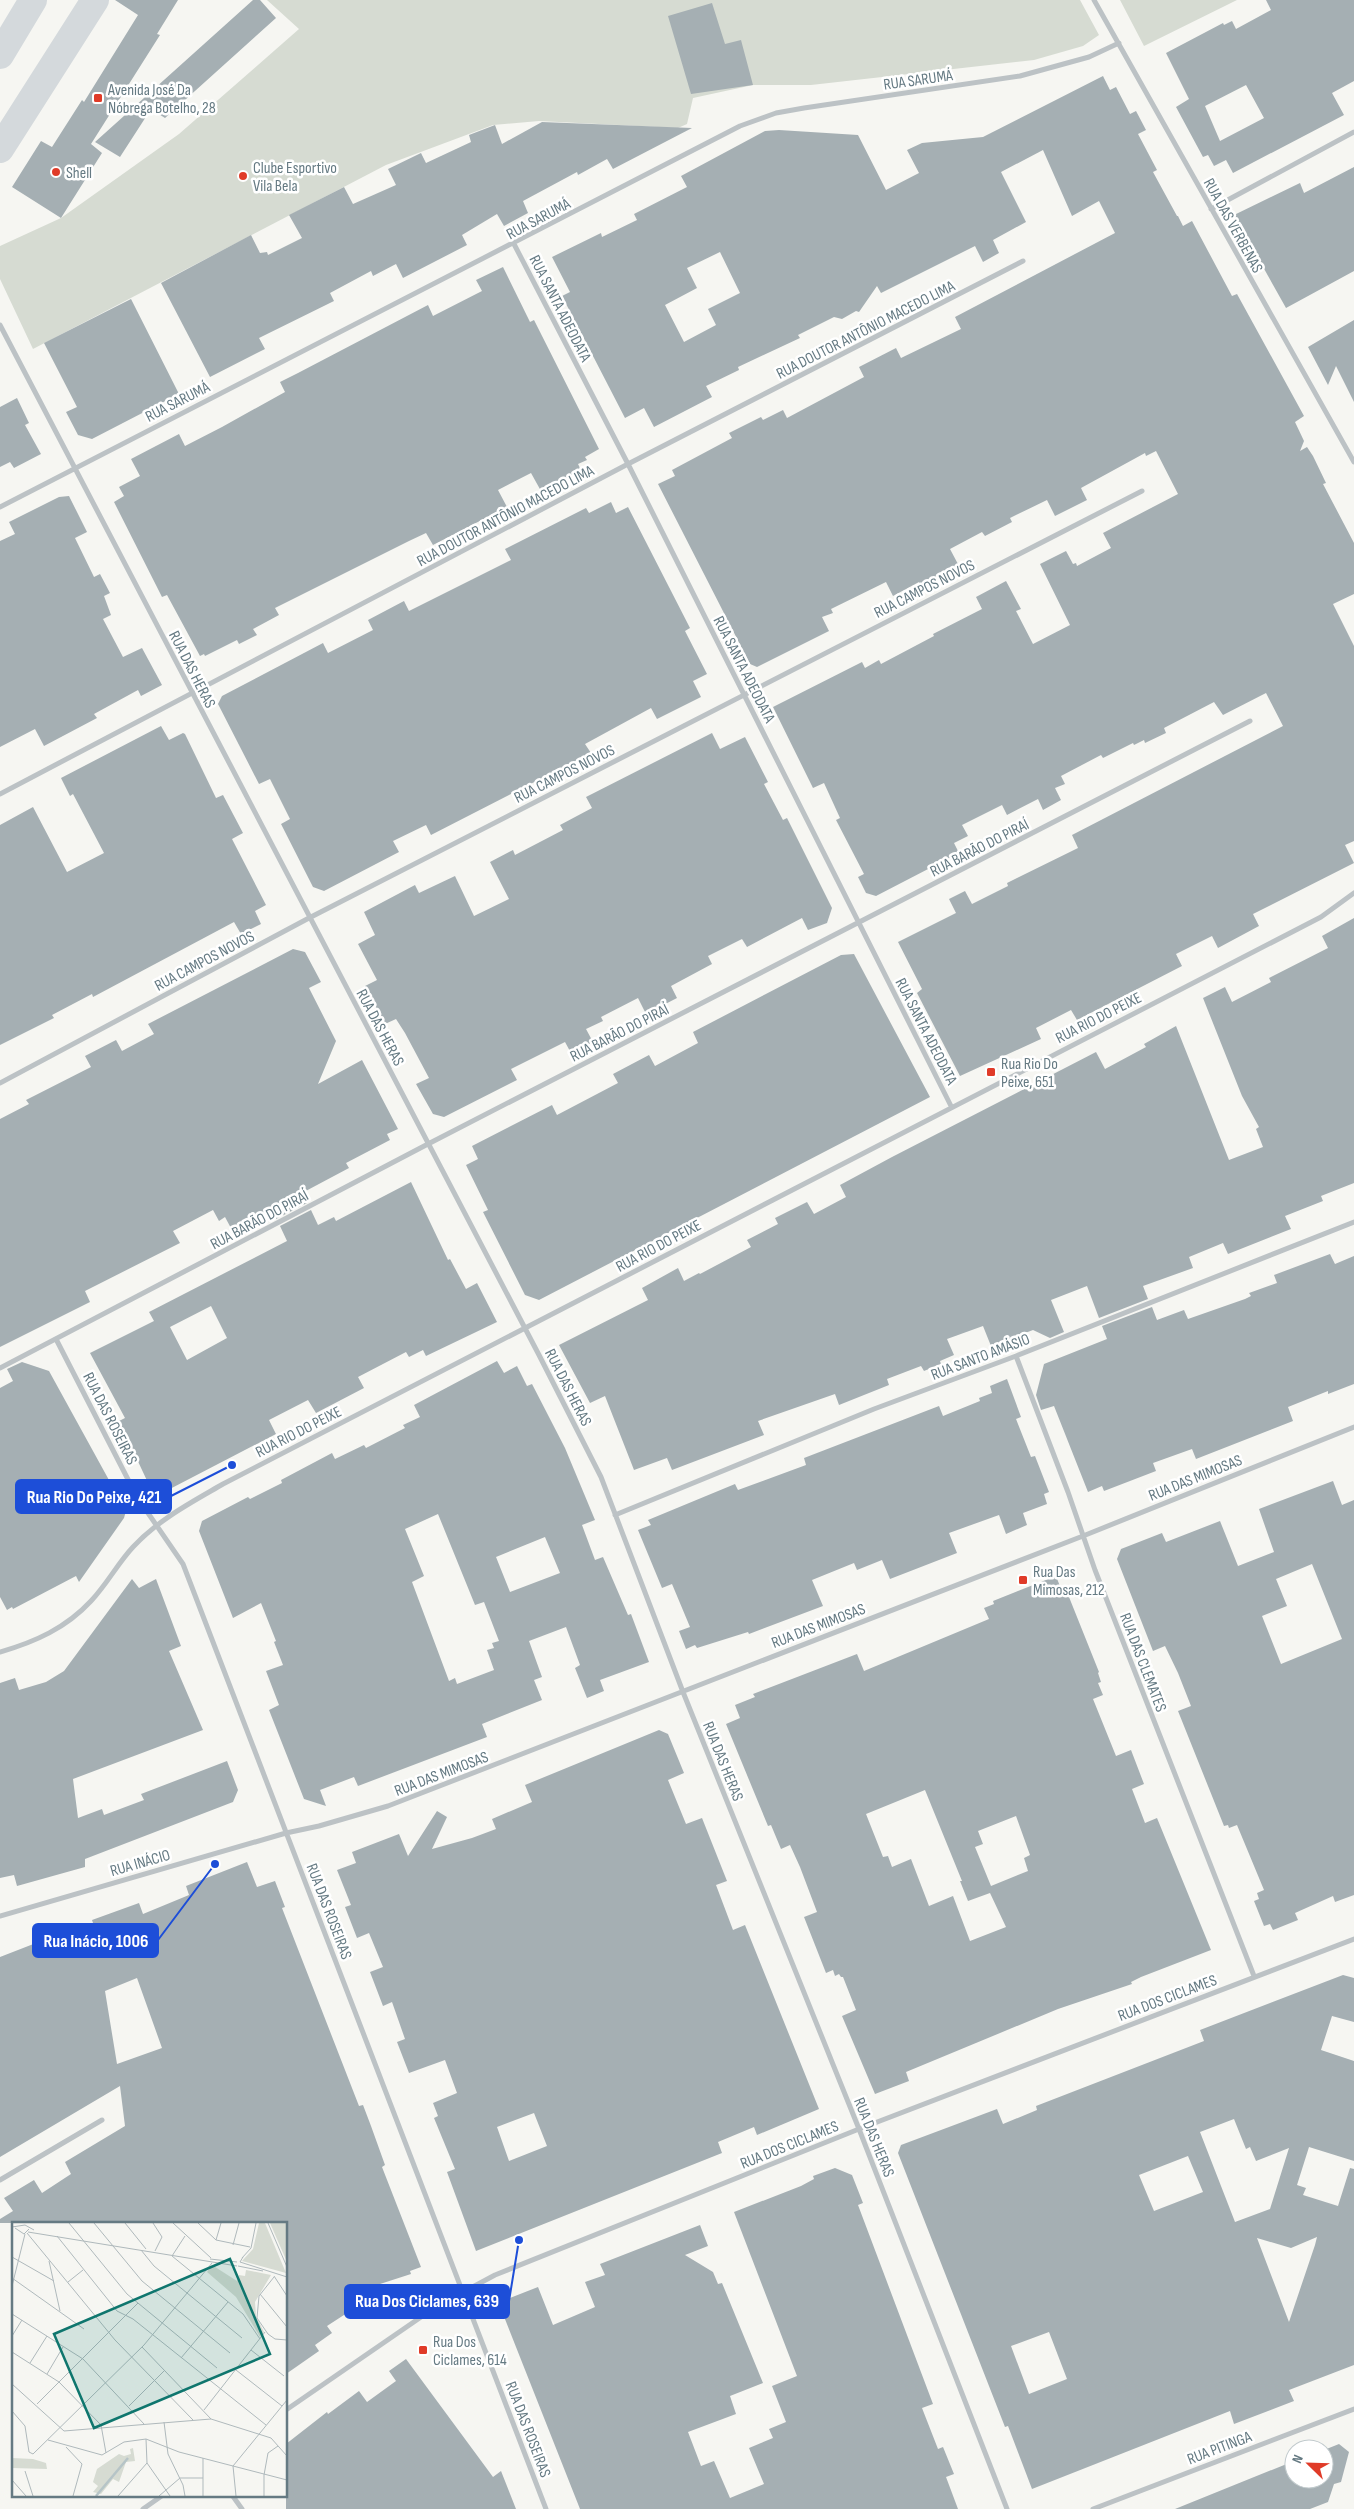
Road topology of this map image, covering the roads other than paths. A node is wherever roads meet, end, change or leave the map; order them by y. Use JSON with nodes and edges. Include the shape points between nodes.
{"nodes":[{"id":1,"x":95,"y":0,"type":"edge"},
{"id":2,"x":1094,"y":0,"type":"edge"},
{"id":3,"x":31,"y":2,"type":"edge"},
{"id":4,"x":1119,"y":43,"type":"junction"},
{"id":5,"x":0,"y":55,"type":"edge"},
{"id":6,"x":1354,"y":132,"type":"edge"},
{"id":7,"x":0,"y":149,"type":"edge"},
{"id":8,"x":1210,"y":209,"type":"junction"},
{"id":9,"x":514,"y":244,"type":"junction"},
{"id":10,"x":1023,"y":261,"type":"dead end"},
{"id":11,"x":0,"y":325,"type":"edge"},
{"id":12,"x":1354,"y":462,"type":"edge"},
{"id":13,"x":628,"y":464,"type":"junction"},
{"id":14,"x":73,"y":468,"type":"junction"},
{"id":15,"x":1142,"y":491,"type":"dead end"},
{"id":16,"x":0,"y":507,"type":"edge"},
{"id":17,"x":192,"y":694,"type":"junction"},
{"id":18,"x":743,"y":694,"type":"junction"},
{"id":19,"x":1250,"y":721,"type":"dead end"},
{"id":20,"x":0,"y":794,"type":"edge"},
{"id":21,"x":1354,"y":893,"type":"edge"},
{"id":22,"x":309,"y":918,"type":"junction"},
{"id":23,"x":858,"y":924,"type":"junction"},
{"id":24,"x":0,"y":1083,"type":"edge"},
{"id":25,"x":951,"y":1106,"type":"junction"},
{"id":26,"x":428,"y":1144,"type":"junction"},
{"id":27,"x":1354,"y":1222,"type":"edge"},
{"id":28,"x":525,"y":1329,"type":"junction"},
{"id":29,"x":56,"y":1339,"type":"junction"},
{"id":30,"x":1016,"y":1356,"type":"junction"},
{"id":31,"x":0,"y":1368,"type":"edge"},
{"id":32,"x":1354,"y":1427,"type":"edge"},
{"id":33,"x":615,"y":1515,"type":"junction"},
{"id":34,"x":157,"y":1525,"type":"junction"},
{"id":35,"x":1083,"y":1536,"type":"junction"},
{"id":36,"x":0,"y":1652,"type":"edge"},
{"id":37,"x":682,"y":1692,"type":"junction"},
{"id":38,"x":286,"y":1833,"type":"junction"},
{"id":39,"x":0,"y":1916,"type":"edge"},
{"id":40,"x":1354,"y":1939,"type":"edge"},
{"id":41,"x":1254,"y":1976,"type":"junction"},
{"id":42,"x":102,"y":2120,"type":"dead end"},
{"id":43,"x":859,"y":2129,"type":"junction"},
{"id":44,"x":0,"y":2180,"type":"edge"},
{"id":45,"x":463,"y":2292,"type":"junction"},
{"id":46,"x":288,"y":2409,"type":"edge"},
{"id":47,"x":1354,"y":2409,"type":"edge"},
{"id":48,"x":162,"y":2496,"type":"edge"},
{"id":49,"x":233,"y":2496,"type":"edge"},
{"id":50,"x":143,"y":2509,"type":"edge"},
{"id":51,"x":242,"y":2509,"type":"edge"},
{"id":52,"x":546,"y":2509,"type":"edge"},
{"id":53,"x":1007,"y":2509,"type":"edge"},
{"id":54,"x":1093,"y":2509,"type":"edge"}],
"edges":[{"from":1,"to":7,"type":"main road"},
{"from":2,"to":4,"type":"street","name":"RUA DAS VERBENAS"},
{"from":3,"to":5,"type":"main road"},
{"from":4,"to":8,"type":"street","name":"RUA DAS VERBENAS"},
{"from":4,"to":9,"type":"street","name":"RUA SARUMÁ","via":[[1089,57],[1020,76],[776,114],[740,126]]},
{"from":6,"to":8,"type":"street"},
{"from":8,"to":12,"type":"street","name":"RUA DAS VERBENAS"},
{"from":9,"to":13,"type":"street","name":"RUA SANTA ADEODATA"},
{"from":9,"to":14,"type":"street","name":"RUA SARUMÁ"},
{"from":10,"to":13,"type":"street","name":"RUA DOUTOR ANTÔNIO MACEDO LIMA"},
{"from":11,"to":14,"type":"street","name":"RUA DAS HERAS"},
{"from":13,"to":17,"type":"street","name":"RUA DOUTOR ANTÔNIO MACEDO LIMA"},
{"from":13,"to":18,"type":"street","name":"RUA SANTA ADEODATA"},
{"from":14,"to":16,"type":"street","name":"RUA SARUMÁ"},
{"from":14,"to":17,"type":"street","name":"RUA DAS HERAS"},
{"from":15,"to":18,"type":"street","name":"RUA CAMPOS NOVOS"},
{"from":17,"to":20,"type":"street","name":"RUA DOUTOR ANTÔNIO MACEDO LIMA"},
{"from":17,"to":22,"type":"street","name":"RUA DAS HERAS"},
{"from":18,"to":22,"type":"street","name":"RUA CAMPOS NOVOS"},
{"from":18,"to":23,"type":"street","name":"RUA SANTA ADEODATA"},
{"from":19,"to":23,"type":"street","name":"RUA BARÃO DO PIRAÍ"},
{"from":21,"to":25,"type":"street","name":"RUA RIO DO PEIXE","via":[[1321,917]]},
{"from":22,"to":24,"type":"street","name":"RUA CAMPOS NOVOS"},
{"from":22,"to":26,"type":"street","name":"RUA DAS HERAS"},
{"from":23,"to":25,"type":"street","name":"RUA SANTA ADEODATA"},
{"from":23,"to":26,"type":"street","name":"RUA BARÃO DO PIRAÍ"},
{"from":25,"to":28,"type":"street","name":"RUA RIO DO PEIXE"},
{"from":26,"to":28,"type":"street","name":"RUA DAS HERAS"},
{"from":26,"to":29,"type":"street","name":"RUA BARÃO DO PIRAÍ"},
{"from":27,"to":30,"type":"street","name":"RUA SANTO AMÁSIO"},
{"from":28,"to":33,"type":"street","name":"RUA DAS HERAS","via":[[600,1477]]},
{"from":28,"to":34,"type":"street","name":"RUA RIO DO PEIXE","via":[[224,1484],[183,1506]]},
{"from":29,"to":31,"type":"street","name":"RUA BARÃO DO PIRAÍ"},
{"from":29,"to":34,"type":"street","name":"RUA DAS ROSEIRAS","via":[[137,1496]]},
{"from":30,"to":33,"type":"street","name":"RUA SANTO AMÁSIO","via":[[874,1409]]},
{"from":30,"to":35,"type":"street","name":"RUA DAS CLEMATES"},
{"from":32,"to":35,"type":"street","name":"RUA DAS MIMOSAS"},
{"from":33,"to":37,"type":"street","name":"RUA DAS HERAS"},
{"from":34,"to":36,"type":"street","name":"RUA RIO DO PEIXE","via":[[134,1546],[92,1600],[71,1620],[47,1636]]},
{"from":34,"to":38,"type":"street","name":"RUA DAS ROSEIRAS","via":[[183,1564]]},
{"from":35,"to":37,"type":"street","name":"RUA DAS MIMOSAS"},
{"from":35,"to":41,"type":"street","name":"RUA DAS CLEMATES"},
{"from":37,"to":38,"type":"street","name":"RUA DAS MIMOSAS","via":[[388,1806]]},
{"from":37,"to":43,"type":"street","name":"RUA DAS HERAS"},
{"from":38,"to":39,"type":"street","name":"RUA INÁCIO"},
{"from":38,"to":45,"type":"street","name":"RUA DAS ROSEIRAS"},
{"from":40,"to":41,"type":"street","name":"RUA DOS CICLAMES"},
{"from":41,"to":43,"type":"street","name":"RUA DOS CICLAMES"},
{"from":42,"to":44,"type":"street"},
{"from":43,"to":45,"type":"street","name":"RUA DOS CICLAMES","via":[[539,2257]]},
{"from":43,"to":53,"type":"street","name":"RUA DAS HERAS"},
{"from":45,"to":46,"type":"street","name":"RUA DOS CICLAMES","via":[[437,2306]]},
{"from":45,"to":52,"type":"street","name":"RUA DAS ROSEIRAS"},
{"from":47,"to":54,"type":"street","name":"RUA PITINGA"},
{"from":48,"to":50,"type":"street"},
{"from":49,"to":51,"type":"street"}]}
